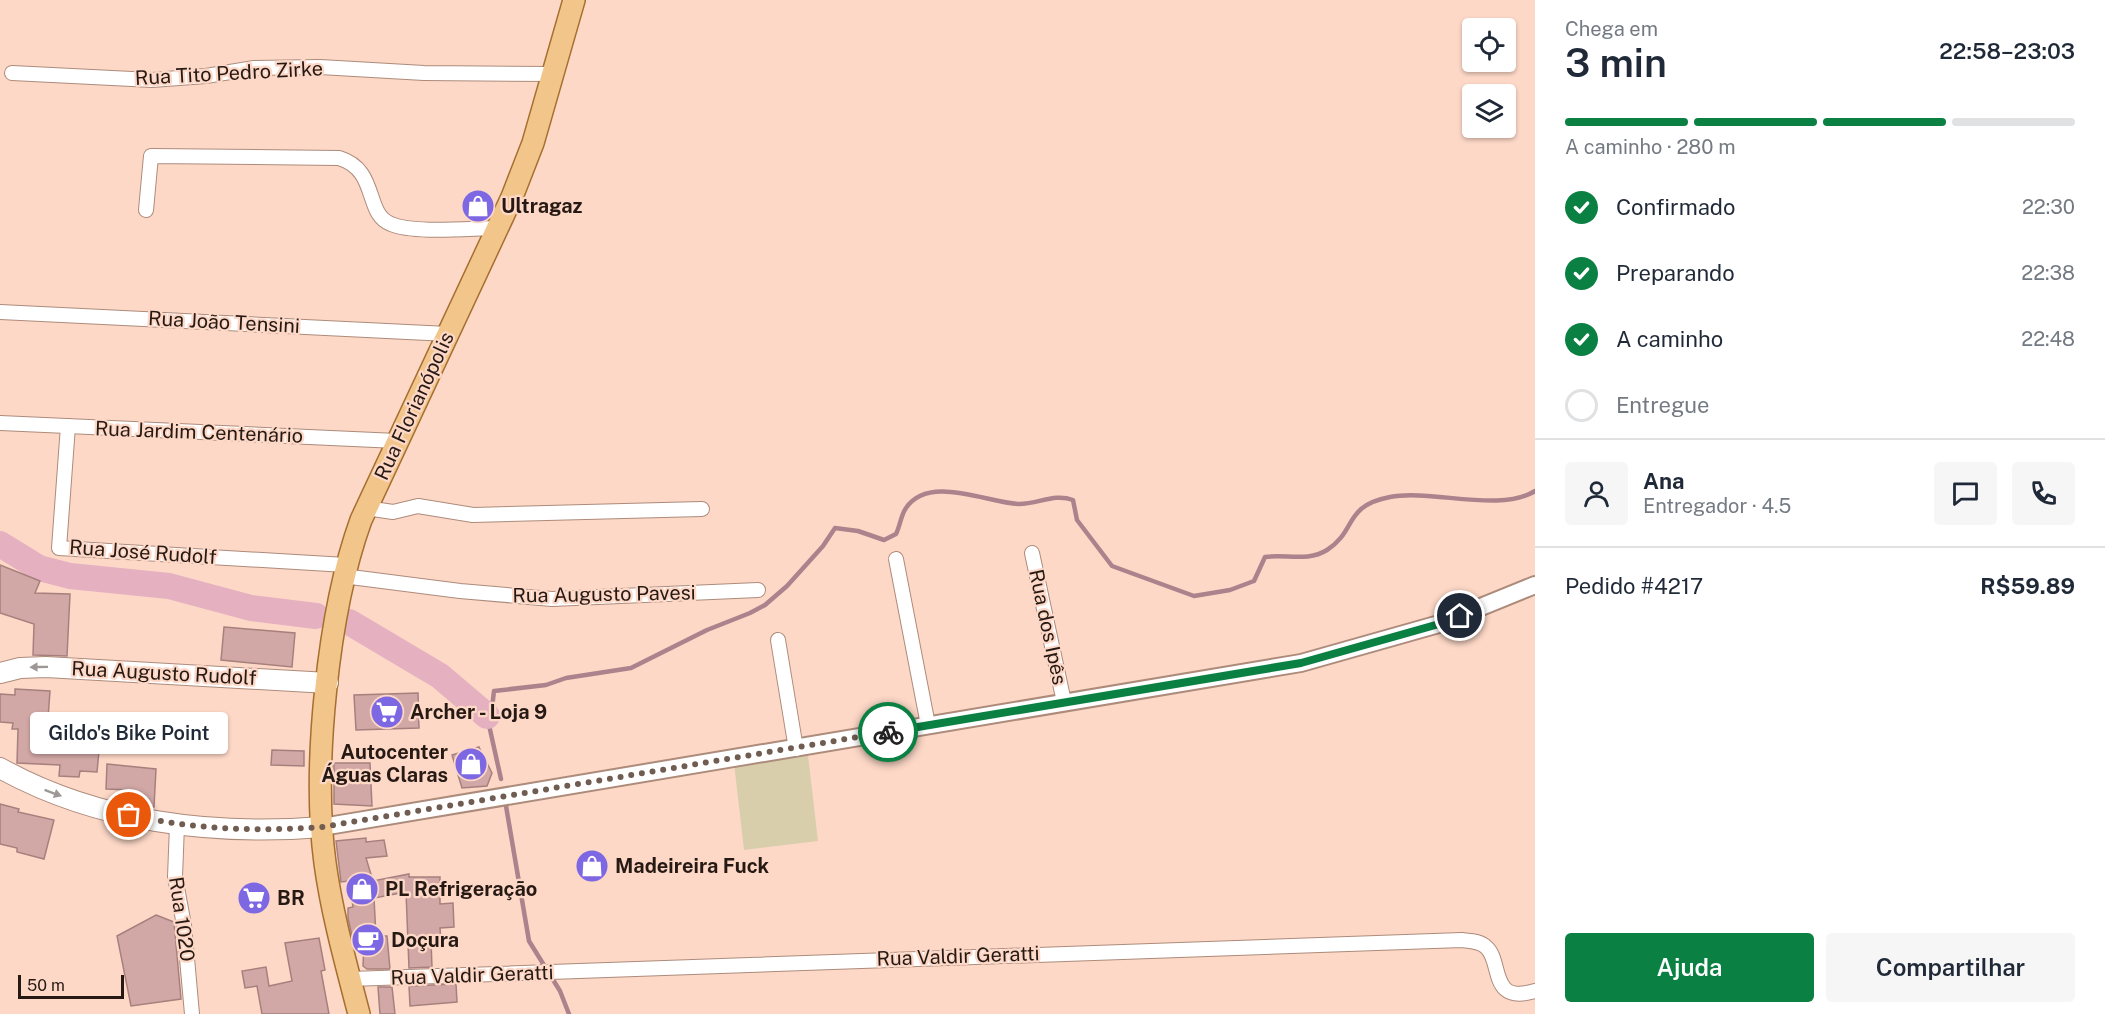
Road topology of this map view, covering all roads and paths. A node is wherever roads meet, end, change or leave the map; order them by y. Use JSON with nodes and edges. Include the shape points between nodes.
{"nodes":[{"id":1,"x":574,"y":0,"type":"edge"},
{"id":2,"x":12,"y":73,"type":"dead end"},
{"id":3,"x":554,"y":74,"type":"junction"},
{"id":4,"x":146,"y":210,"type":"dead end"},
{"id":5,"x":498,"y":228,"type":"junction"},
{"id":6,"x":0,"y":312,"type":"edge"},
{"id":7,"x":448,"y":334,"type":"junction"},
{"id":8,"x":0,"y":423,"type":"edge"},
{"id":9,"x":68,"y":426,"type":"junction"},
{"id":10,"x":397,"y":441,"type":"junction"},
{"id":11,"x":366,"y":508,"type":"junction"},
{"id":12,"x":702,"y":509,"type":"dead end"},
{"id":13,"x":1032,"y":553,"type":"dead end"},
{"id":14,"x":896,"y":559,"type":"dead end"},
{"id":15,"x":344,"y":571,"type":"junction"},
{"id":16,"x":1535,"y":585,"type":"edge"},
{"id":17,"x":758,"y":590,"type":"dead end"},
{"id":18,"x":778,"y":640,"type":"dead end"},
{"id":19,"x":0,"y":673,"type":"edge"},
{"id":20,"x":328,"y":683,"type":"junction"},
{"id":21,"x":1064,"y":702,"type":"junction"},
{"id":22,"x":928,"y":725,"type":"junction"},
{"id":23,"x":796,"y":749,"type":"junction"},
{"id":24,"x":0,"y":768,"type":"edge"},
{"id":25,"x":10,"y":778,"type":"edge"},
{"id":26,"x":177,"y":825,"type":"junction"},
{"id":27,"x":322,"y":827,"type":"junction"},
{"id":28,"x":350,"y":980,"type":"junction"},
{"id":29,"x":1535,"y":991,"type":"edge"},
{"id":30,"x":192,"y":1014,"type":"edge"},
{"id":31,"x":359,"y":1014,"type":"edge"}],
"edges":[{"from":1,"to":3,"type":"main road","name":"Rua Florianópolis"},
{"from":2,"to":3,"type":"street","name":"Rua Tito Pedro Zirke","via":[[152,80],[254,68],[320,67]]},
{"from":3,"to":5,"type":"main road","name":"Rua Florianópolis","via":[[533,143]]},
{"from":4,"to":5,"type":"street","via":[[152,156],[331,158],[356,165],[378,211],[390,224],[412,228]]},
{"from":5,"to":7,"type":"main road","name":"Rua Florianópolis"},
{"from":6,"to":7,"type":"street","name":"Rua João Tensini"},
{"from":7,"to":10,"type":"main road","name":"Rua Florianópolis"},
{"from":8,"to":9,"type":"street","name":"Rua Jardim Centenário"},
{"from":9,"to":10,"type":"street","name":"Rua Jardim Centenário"},
{"from":9,"to":15,"type":"street","name":"Rua José Rudolf","via":[[59,548]]},
{"from":10,"to":11,"type":"main road","name":"Rua Florianópolis"},
{"from":11,"to":12,"type":"street","via":[[393,512],[418,506],[472,515]]},
{"from":11,"to":15,"type":"main road","name":"Rua Florianópolis"},
{"from":13,"to":21,"type":"street","name":"Rua dos Ipês"},
{"from":14,"to":22,"type":"street"},
{"from":15,"to":17,"type":"street","name":"Rua Augusto Pavesi","via":[[460,591],[552,599]]},
{"from":15,"to":20,"type":"main road","name":"Rua Florianópolis"},
{"from":16,"to":21,"type":"street","via":[[1439,624],[1301,663]]},
{"from":18,"to":23,"type":"street"},
{"from":20,"to":19,"type":"main road","name":"Rua Augusto Rudolf","one_way":true,"via":[[46,666]]},
{"from":20,"to":27,"type":"main road","name":"Rua Florianópolis","via":[[322,751]]},
{"from":21,"to":22,"type":"street"},
{"from":22,"to":23,"type":"street"},
{"from":23,"to":27,"type":"street"},
{"from":24,"to":25,"type":"main road"},
{"from":25,"to":26,"type":"main road","one_way":true,"via":[[75,801]]},
{"from":26,"to":27,"type":"main road","via":[[246,830]]},
{"from":26,"to":30,"type":"street","name":"Rua 1020","via":[[175,877],[184,925]]},
{"from":27,"to":28,"type":"main road","name":"Rua Florianópolis","via":[[329,891]]},
{"from":28,"to":29,"type":"street","name":"Rua Valdir Geratti","via":[[1462,940],[1486,946],[1498,980],[1506,988],[1522,994]]},
{"from":28,"to":31,"type":"main road","name":"Rua Florianópolis"}]}
